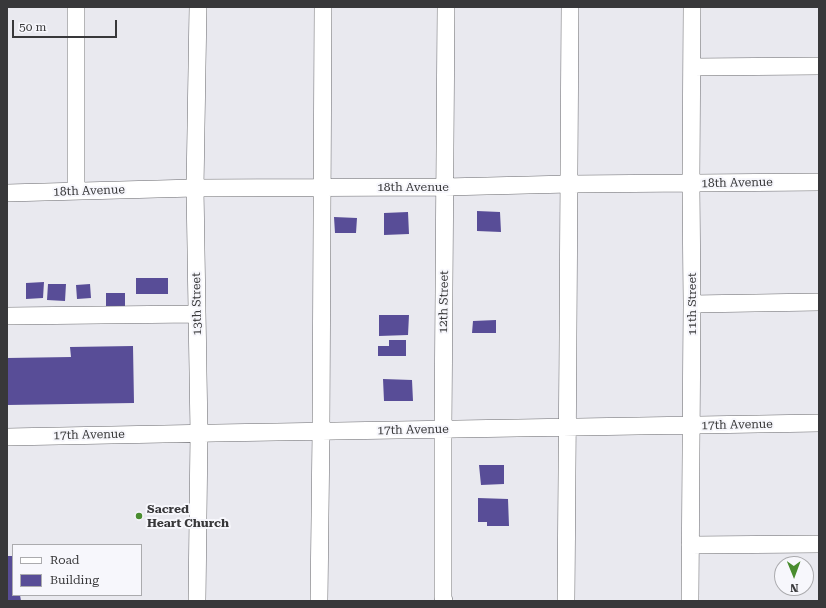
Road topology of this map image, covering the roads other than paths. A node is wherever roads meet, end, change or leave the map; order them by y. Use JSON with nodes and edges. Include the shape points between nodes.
{"nodes":[{"id":1,"x":76,"y":7,"type":"edge"},
{"id":2,"x":198,"y":7,"type":"edge"},
{"id":3,"x":323,"y":7,"type":"edge"},
{"id":4,"x":446,"y":7,"type":"edge"},
{"id":5,"x":570,"y":7,"type":"edge"},
{"id":6,"x":692,"y":7,"type":"edge"},
{"id":7,"x":819,"y":66,"type":"edge"},
{"id":8,"x":692,"y":67,"type":"junction"},
{"id":9,"x":819,"y":182,"type":"edge"},
{"id":10,"x":691,"y":183,"type":"junction"},
{"id":11,"x":570,"y":184,"type":"junction"},
{"id":12,"x":445,"y":186,"type":"junction"},
{"id":13,"x":322,"y":187,"type":"junction"},
{"id":14,"x":196,"y":188,"type":"junction"},
{"id":15,"x":76,"y":191,"type":"junction"},
{"id":16,"x":7,"y":193,"type":"edge"},
{"id":17,"x":819,"y":302,"type":"edge"},
{"id":18,"x":692,"y":304,"type":"junction"},
{"id":19,"x":197,"y":314,"type":"junction"},
{"id":20,"x":7,"y":316,"type":"edge"},
{"id":21,"x":819,"y":423,"type":"edge"},
{"id":22,"x":691,"y":425,"type":"junction"},
{"id":23,"x":567,"y":428,"type":"junction"},
{"id":24,"x":443,"y":430,"type":"junction"},
{"id":25,"x":321,"y":431,"type":"junction"},
{"id":26,"x":199,"y":433,"type":"junction"},
{"id":27,"x":7,"y":437,"type":"edge"},
{"id":28,"x":819,"y":544,"type":"edge"},
{"id":29,"x":690,"y":545,"type":"junction"},
{"id":30,"x":443,"y":600,"type":"edge"},
{"id":31,"x":197,"y":601,"type":"edge"},
{"id":32,"x":319,"y":601,"type":"edge"},
{"id":33,"x":566,"y":601,"type":"edge"},
{"id":34,"x":690,"y":601,"type":"edge"}],
"edges":[{"from":1,"to":15,"type":"street"},
{"from":2,"to":14,"type":"street","name":"13th Street"},
{"from":3,"to":13,"type":"street"},
{"from":4,"to":12,"type":"street","name":"12th Street"},
{"from":5,"to":11,"type":"street"},
{"from":6,"to":8,"type":"street","name":"11th Street"},
{"from":7,"to":8,"type":"street"},
{"from":8,"to":10,"type":"street","name":"11th Street"},
{"from":9,"to":10,"type":"street","name":"18th Avenue"},
{"from":10,"to":11,"type":"street","name":"18th Avenue"},
{"from":10,"to":18,"type":"street","name":"11th Street"},
{"from":11,"to":12,"type":"street","name":"18th Avenue"},
{"from":11,"to":23,"type":"street"},
{"from":12,"to":13,"type":"street","name":"18th Avenue"},
{"from":12,"to":24,"type":"street","name":"12th Street"},
{"from":13,"to":14,"type":"street","name":"18th Avenue"},
{"from":13,"to":25,"type":"street"},
{"from":14,"to":15,"type":"street","name":"18th Avenue"},
{"from":14,"to":19,"type":"street","name":"13th Street"},
{"from":15,"to":16,"type":"street","name":"18th Avenue"},
{"from":17,"to":18,"type":"street"},
{"from":18,"to":22,"type":"street","name":"11th Street"},
{"from":19,"to":20,"type":"street"},
{"from":19,"to":26,"type":"street","name":"13th Street"},
{"from":21,"to":22,"type":"street","name":"17th Avenue"},
{"from":22,"to":23,"type":"street","name":"17th Avenue"},
{"from":22,"to":29,"type":"street","name":"11th Street"},
{"from":23,"to":24,"type":"street","name":"17th Avenue"},
{"from":23,"to":33,"type":"street"},
{"from":24,"to":25,"type":"street","name":"17th Avenue"},
{"from":24,"to":30,"type":"street","name":"12th Street"},
{"from":25,"to":26,"type":"street","name":"17th Avenue"},
{"from":25,"to":32,"type":"street"},
{"from":26,"to":27,"type":"street","name":"17th Avenue"},
{"from":26,"to":31,"type":"street","name":"13th Street"},
{"from":28,"to":29,"type":"street"},
{"from":29,"to":34,"type":"street","name":"11th Street"}]}
